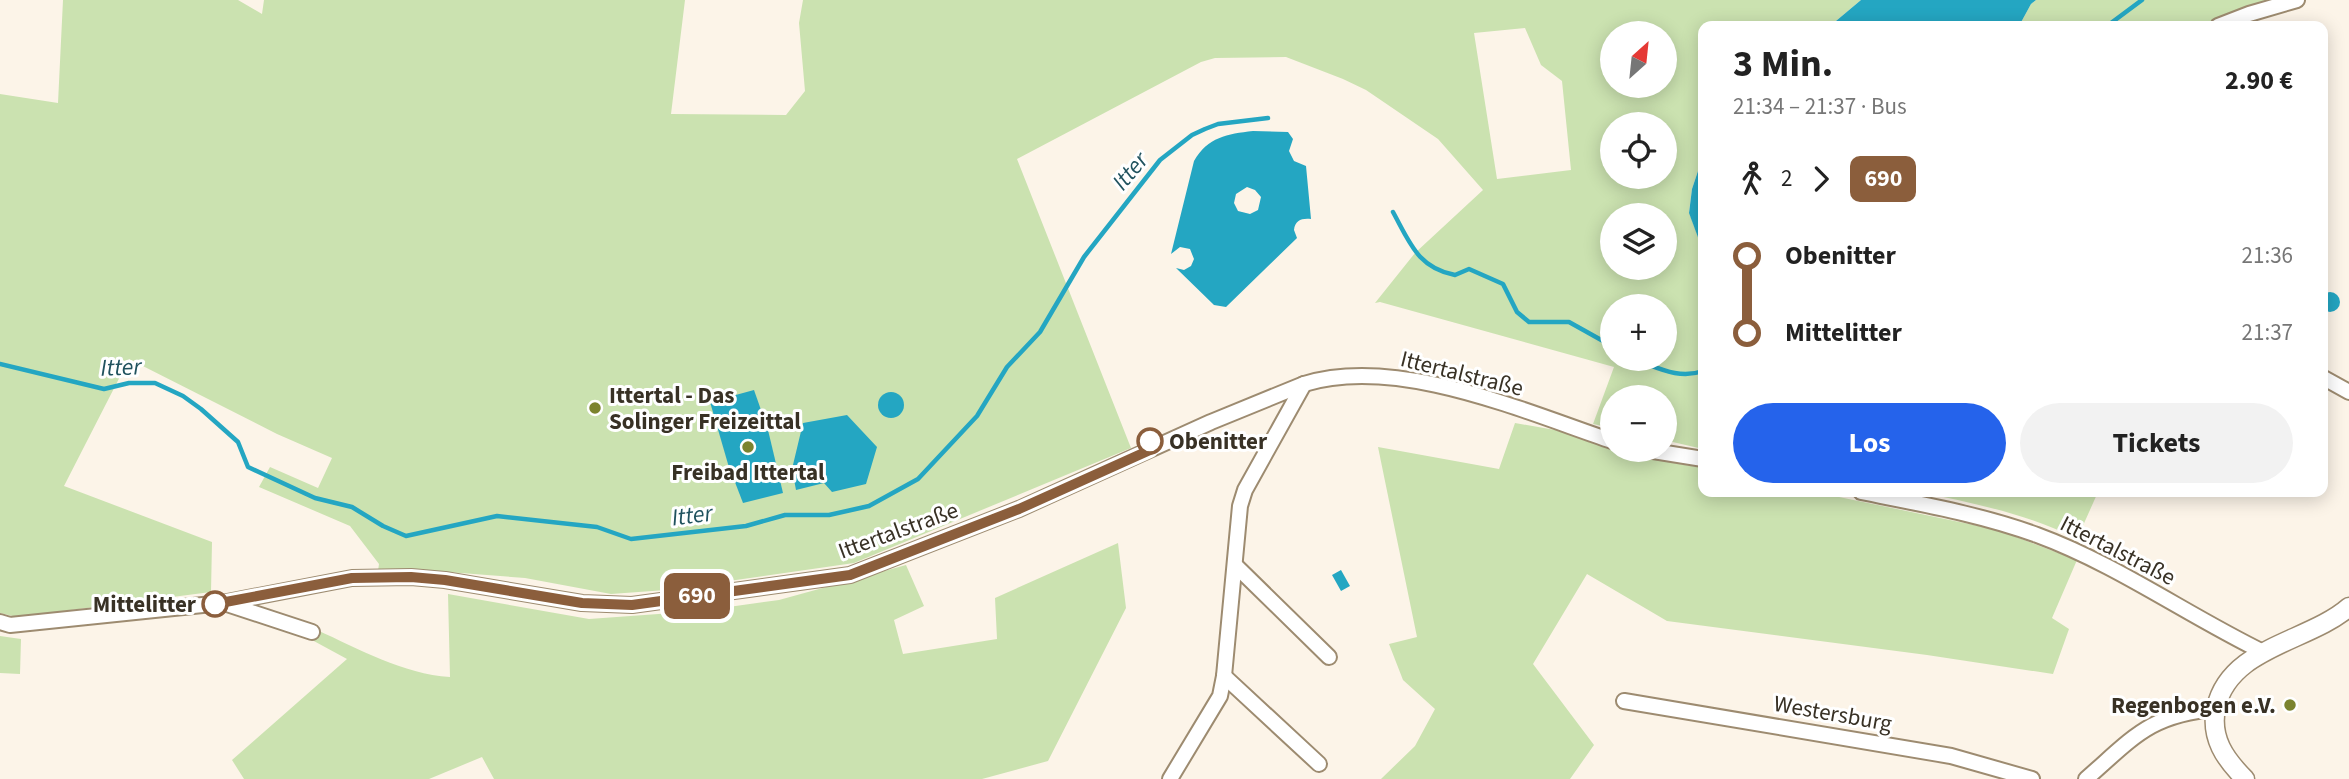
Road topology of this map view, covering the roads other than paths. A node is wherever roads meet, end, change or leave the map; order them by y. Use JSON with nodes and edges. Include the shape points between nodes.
{"nodes":[{"id":1,"x":2297,"y":0,"type":"edge"},
{"id":2,"x":2231,"y":21,"type":"edge"},
{"id":3,"x":2328,"y":380,"type":"edge"},
{"id":4,"x":1304,"y":384,"type":"junction"},
{"id":5,"x":2349,"y":392,"type":"edge"},
{"id":6,"x":1600,"y":437,"type":"edge"},
{"id":7,"x":1677,"y":455,"type":"edge"},
{"id":8,"x":1698,"y":458,"type":"edge"},
{"id":9,"x":1885,"y":497,"type":"edge"},
{"id":10,"x":1235,"y":565,"type":"junction"},
{"id":11,"x":222,"y":603,"type":"junction"},
{"id":12,"x":2349,"y":607,"type":"edge"},
{"id":13,"x":0,"y":622,"type":"edge"},
{"id":14,"x":313,"y":632,"type":"dead end"},
{"id":15,"x":2263,"y":652,"type":"junction"},
{"id":16,"x":1329,"y":657,"type":"dead end"},
{"id":17,"x":1224,"y":676,"type":"junction"},
{"id":18,"x":1624,"y":701,"type":"dead end"},
{"id":19,"x":2216,"y":709,"type":"junction"},
{"id":20,"x":1319,"y":764,"type":"dead end"},
{"id":21,"x":1170,"y":779,"type":"edge"},
{"id":22,"x":2032,"y":779,"type":"edge"},
{"id":23,"x":2086,"y":779,"type":"edge"},
{"id":24,"x":2245,"y":779,"type":"edge"}],
"edges":[{"from":1,"to":2,"type":"street"},
{"from":3,"to":5,"type":"street"},
{"from":4,"to":6,"type":"street","name":"Ittertalstraße","via":[[1354,375],[1412,381],[1464,392]]},
{"from":4,"to":10,"type":"street","via":[[1245,490]]},
{"from":4,"to":11,"type":"street","name":"Ittertalstraße","via":[[1019,509],[850,575],[632,605],[582,603],[411,577],[352,578]]},
{"from":7,"to":8,"type":"street"},
{"from":9,"to":15,"type":"street","name":"Ittertalstraße","via":[[1982,517],[2038,535]]},
{"from":10,"to":16,"type":"street"},
{"from":10,"to":17,"type":"street"},
{"from":11,"to":13,"type":"street","name":"Ittertalstraße","via":[[10,625]]},
{"from":11,"to":14,"type":"street"},
{"from":12,"to":15,"type":"street"},
{"from":15,"to":19,"type":"street","via":[[2229,680]]},
{"from":17,"to":20,"type":"street"},
{"from":17,"to":21,"type":"street","via":[[1220,696]]},
{"from":18,"to":22,"type":"street","name":"Westersburg","via":[[1951,756]]},
{"from":19,"to":23,"type":"street","via":[[2188,711],[2155,723]]},
{"from":19,"to":24,"type":"street","via":[[2217,742]]}]}
